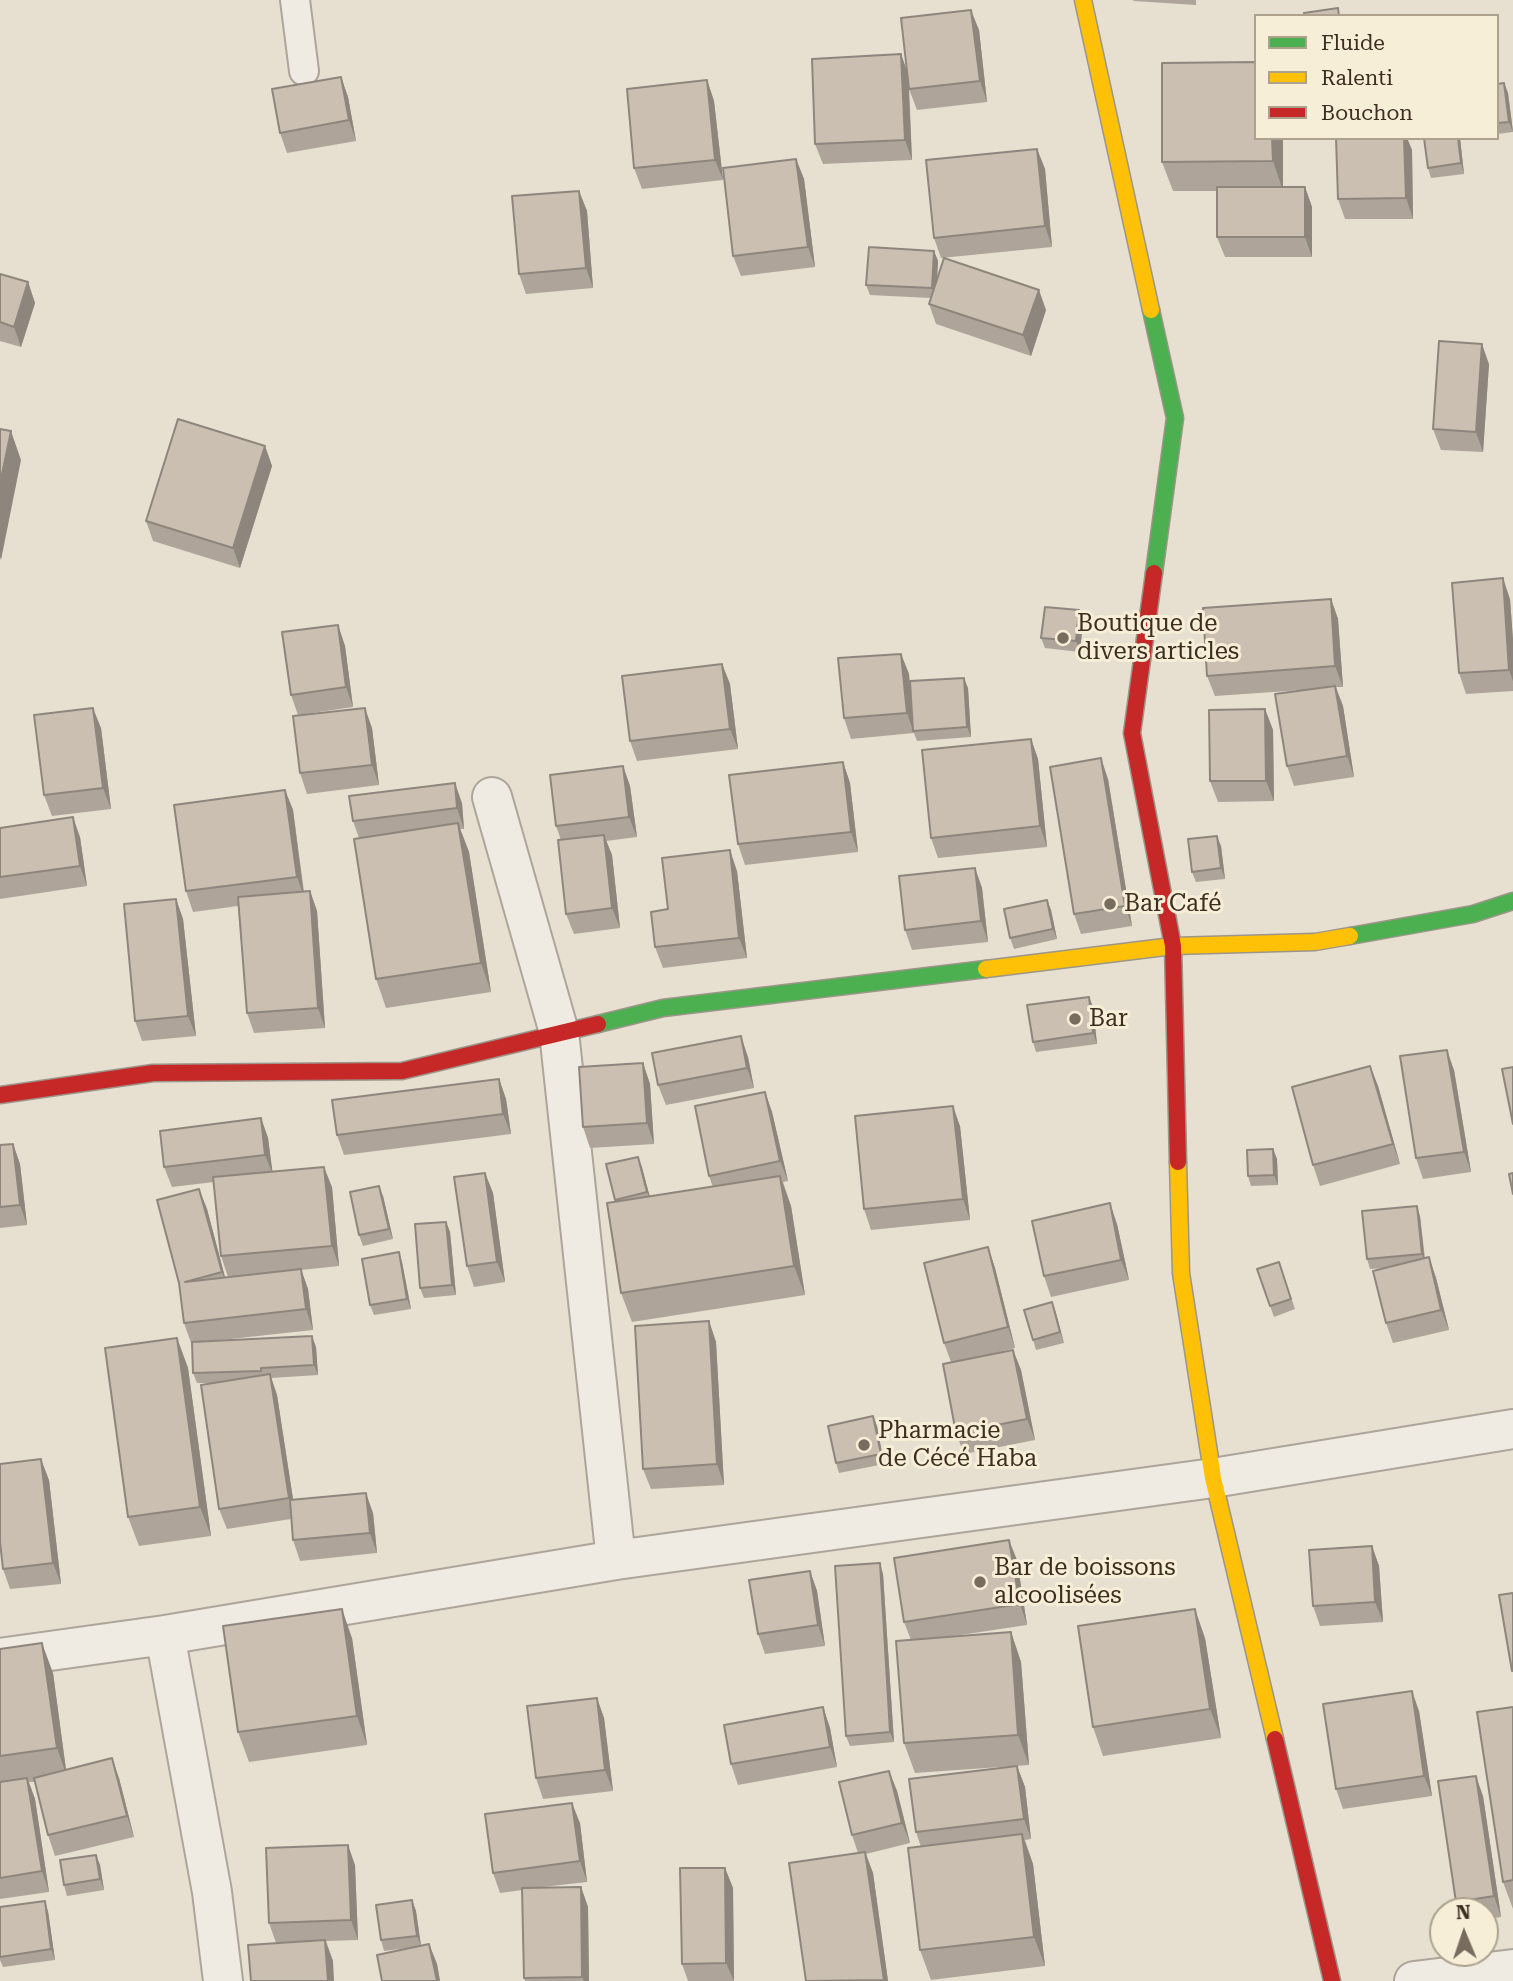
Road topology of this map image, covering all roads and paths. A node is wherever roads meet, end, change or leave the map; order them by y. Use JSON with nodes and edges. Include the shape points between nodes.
{"nodes":[{"id":1,"x":295,"y":0,"type":"edge"},
{"id":2,"x":1083,"y":0,"type":"edge"},
{"id":3,"x":304,"y":71,"type":"dead end"},
{"id":4,"x":492,"y":797,"type":"dead end"},
{"id":5,"x":1513,"y":901,"type":"edge"},
{"id":6,"x":1173,"y":946,"type":"junction"},
{"id":7,"x":559,"y":1032,"type":"junction"},
{"id":8,"x":0,"y":1096,"type":"edge"},
{"id":9,"x":1513,"y":1429,"type":"edge"},
{"id":10,"x":1213,"y":1478,"type":"junction"},
{"id":11,"x":616,"y":1560,"type":"junction"},
{"id":12,"x":165,"y":1635,"type":"junction"},
{"id":13,"x":0,"y":1658,"type":"edge"},
{"id":14,"x":1513,"y":1969,"type":"edge"},
{"id":15,"x":223,"y":1981,"type":"edge"},
{"id":16,"x":1332,"y":1981,"type":"edge"},
{"id":17,"x":1414,"y":1981,"type":"edge"}],
"edges":[{"from":1,"to":3,"type":"lane"},
{"from":2,"to":6,"type":"street","via":[[1175,418],[1132,733]]},
{"from":4,"to":7,"type":"street"},
{"from":5,"to":6,"type":"street","via":[[1473,914],[1315,942]]},
{"from":6,"to":7,"type":"street","via":[[663,1008]]},
{"from":6,"to":10,"type":"street","via":[[1181,1273]]},
{"from":7,"to":8,"type":"street","via":[[402,1071],[153,1073]]},
{"from":7,"to":11,"type":"street"},
{"from":9,"to":10,"type":"street"},
{"from":10,"to":11,"type":"street"},
{"from":10,"to":16,"type":"street"},
{"from":11,"to":12,"type":"street"},
{"from":12,"to":13,"type":"street"},
{"from":12,"to":15,"type":"street","via":[[212,1892]]},
{"from":14,"to":17,"type":"street"}]}
